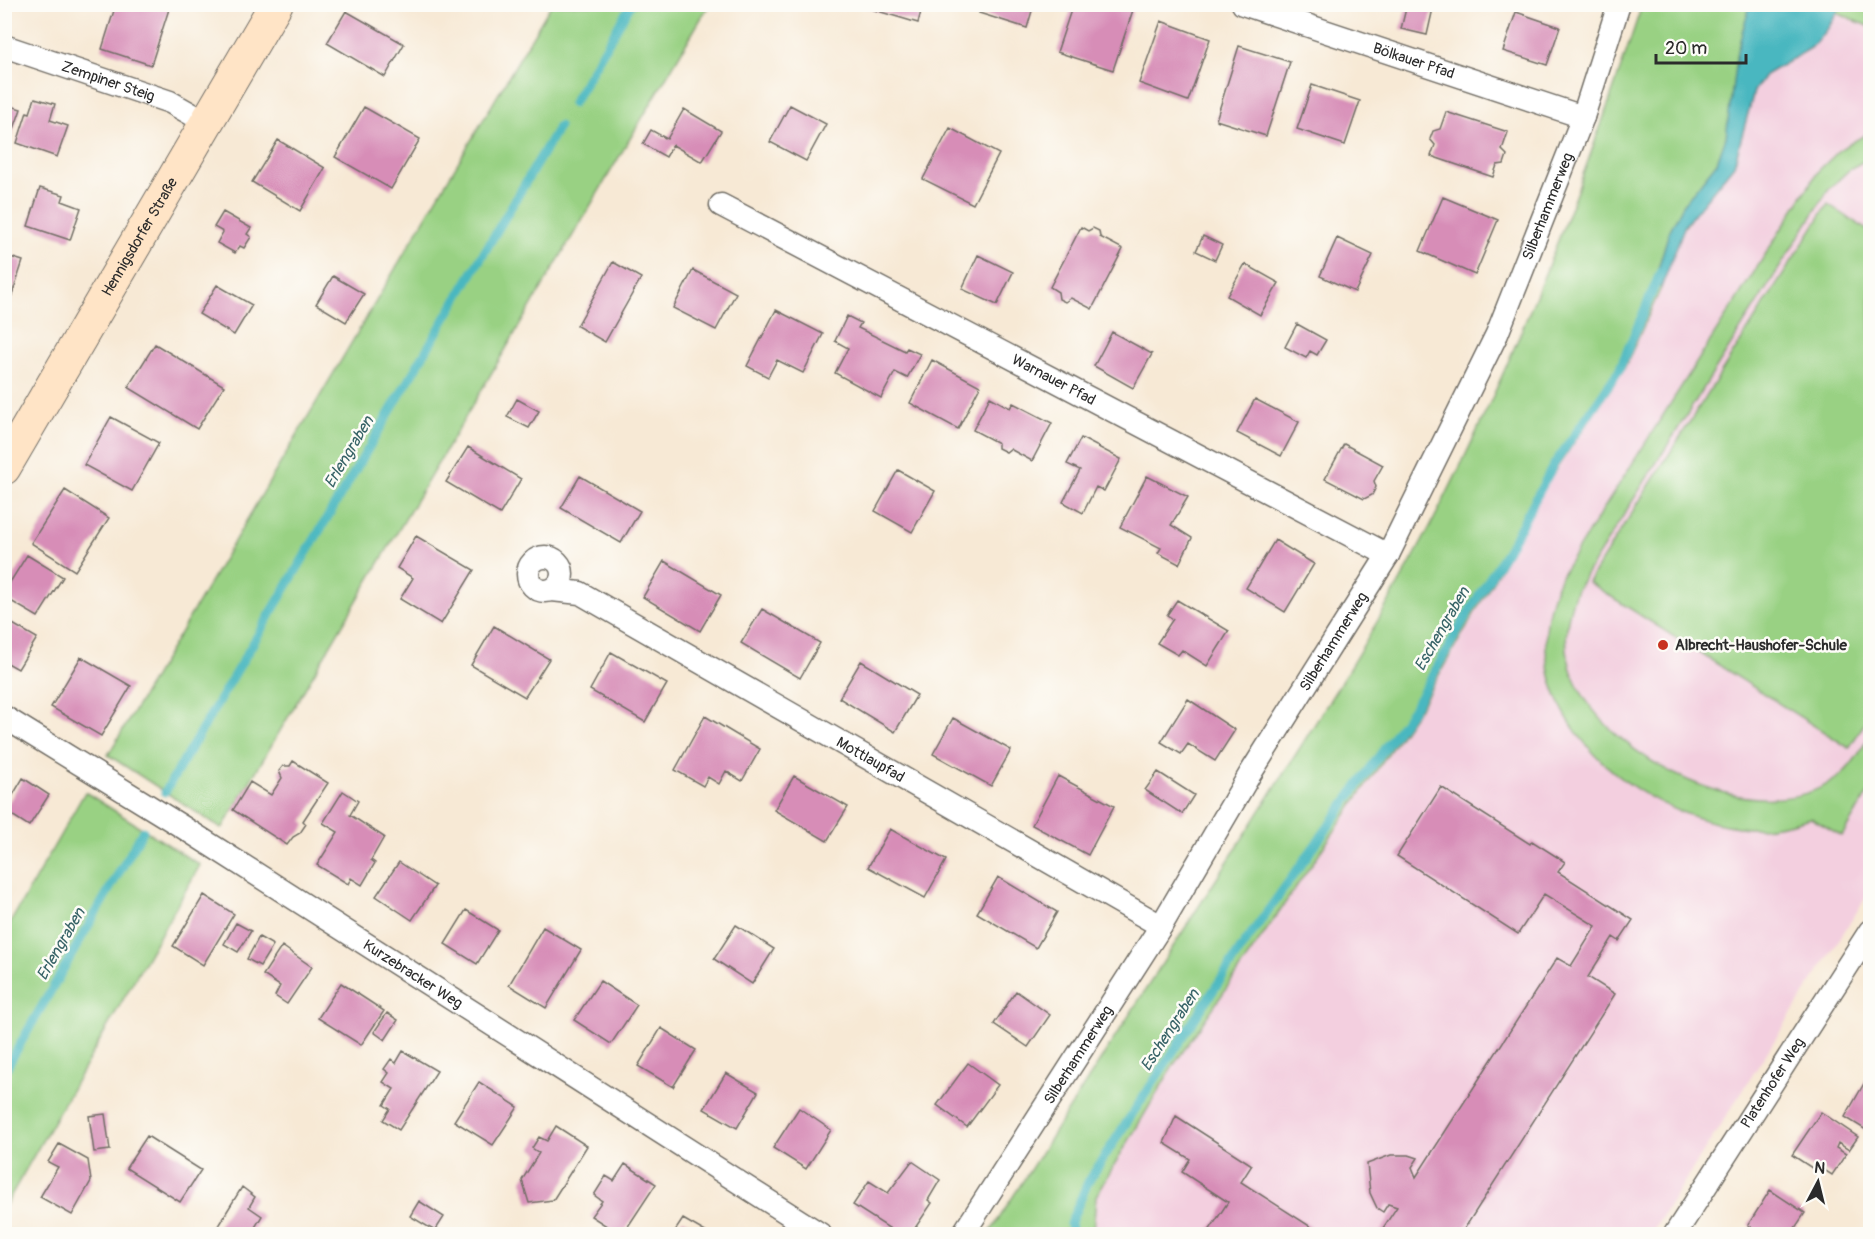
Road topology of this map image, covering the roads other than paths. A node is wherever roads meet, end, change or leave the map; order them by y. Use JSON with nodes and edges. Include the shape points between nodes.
{"nodes":[{"id":1,"x":276,"y":4,"type":"edge"},
{"id":2,"x":1243,"y":4,"type":"edge"},
{"id":3,"x":1619,"y":4,"type":"edge"},
{"id":4,"x":4,"y":46,"type":"edge"},
{"id":5,"x":1583,"y":117,"type":"junction"},
{"id":6,"x":207,"y":123,"type":"junction"},
{"id":7,"x":721,"y":205,"type":"dead end"},
{"id":8,"x":4,"y":468,"type":"edge"},
{"id":9,"x":1388,"y":555,"type":"junction"},
{"id":10,"x":557,"y":583,"type":"dead end"},
{"id":11,"x":4,"y":717,"type":"edge"},
{"id":12,"x":1161,"y":926,"type":"junction"},
{"id":13,"x":1870,"y":931,"type":"edge"},
{"id":14,"x":820,"y":1234,"type":"edge"},
{"id":15,"x":963,"y":1234,"type":"edge"},
{"id":16,"x":1675,"y":1234,"type":"edge"}],
"edges":[{"from":1,"to":6,"type":"main road","name":"Hennigsdorfer Straße"},
{"from":2,"to":5,"type":"street","name":"Bölkauer Pfad"},
{"from":3,"to":5,"type":"street","name":"Silberhammerweg"},
{"from":4,"to":6,"type":"street","name":"Zempiner Steig","via":[[170,102]]},
{"from":5,"to":9,"type":"street","name":"Silberhammerweg","via":[[1497,334]]},
{"from":6,"to":8,"type":"main road","name":"Hennigsdorfer Straße"},
{"from":7,"to":9,"type":"street","name":"Warnauer Pfad"},
{"from":9,"to":12,"type":"street","name":"Silberhammerweg","via":[[1250,774]]},
{"from":10,"to":12,"type":"street","name":"Mottlaupfad"},
{"from":11,"to":14,"type":"street","name":"Kurzebracker Weg"},
{"from":12,"to":15,"type":"street","name":"Silberhammerweg"},
{"from":13,"to":16,"type":"street","name":"Platenhofer Weg"}]}
